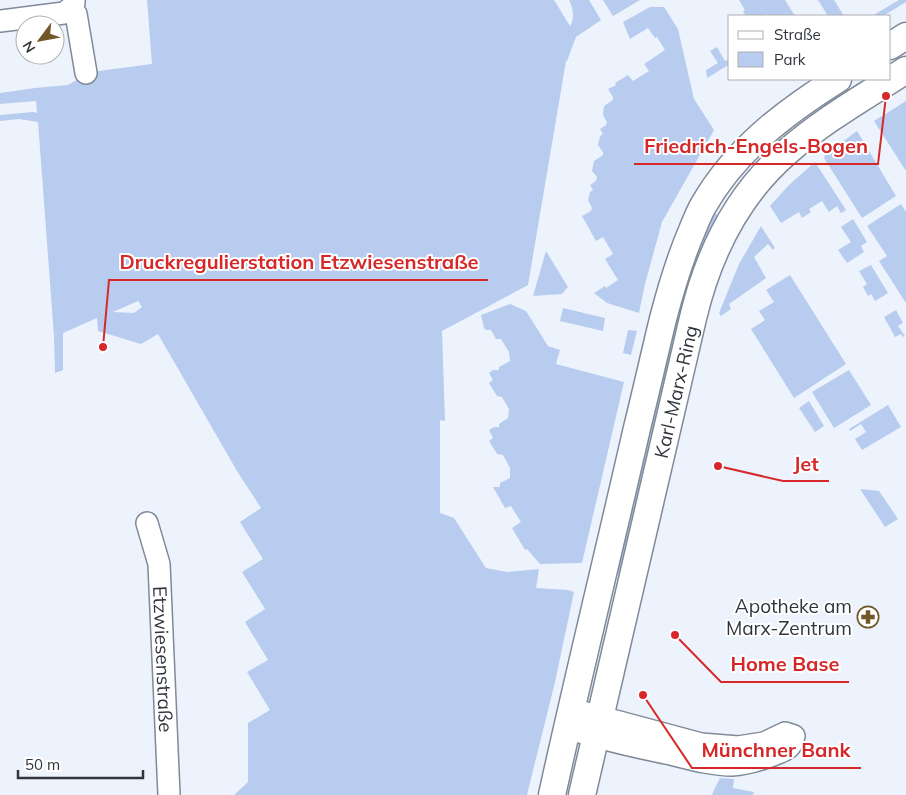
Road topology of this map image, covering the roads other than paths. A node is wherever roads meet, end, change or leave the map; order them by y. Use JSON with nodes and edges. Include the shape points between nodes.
{"nodes":[{"id":1,"x":72,"y":4,"type":"edge"},
{"id":2,"x":0,"y":21,"type":"edge"},
{"id":3,"x":906,"y":36,"type":"edge"},
{"id":4,"x":891,"y":45,"type":"edge"},
{"id":5,"x":906,"y":70,"type":"edge"},
{"id":6,"x":86,"y":73,"type":"dead end"},
{"id":7,"x":836,"y":80,"type":"edge"},
{"id":8,"x":890,"y":80,"type":"edge"},
{"id":9,"x":891,"y":80,"type":"edge"},
{"id":10,"x":147,"y":523,"type":"dead end"},
{"id":11,"x":569,"y":718,"type":"junction"},
{"id":12,"x":597,"y":727,"type":"junction"},
{"id":13,"x":169,"y":795,"type":"edge"},
{"id":14,"x":552,"y":795,"type":"edge"},
{"id":15,"x":582,"y":795,"type":"edge"}],
"edges":[{"from":1,"to":2,"type":"street","via":[[64,13]]},
{"from":1,"to":6,"type":"street"},
{"from":3,"to":4,"type":"main road"},
{"from":5,"to":9,"type":"main road","name":"Karl-Marx-Ring"},
{"from":7,"to":11,"type":"main road","name":"Karl-Marx-Ring","via":[[776,122],[738,158],[702,207],[685,245],[651,368]]},
{"from":8,"to":12,"type":"main road","name":"Karl-Marx-Ring","via":[[814,129],[786,153],[745,198],[714,253],[693,318]]},
{"from":10,"to":13,"type":"street","name":"Etzwiesenstraße","via":[[159,564]]},
{"from":11,"to":12,"type":"street"},
{"from":11,"to":14,"type":"main road","name":"Karl-Marx-Ring"},
{"from":12,"to":12,"type":"street","via":[[714,764],[734,765],[785,750],[791,746],[794,736],[785,733],[764,743],[738,748]]},
{"from":12,"to":15,"type":"main road","name":"Karl-Marx-Ring"}]}
